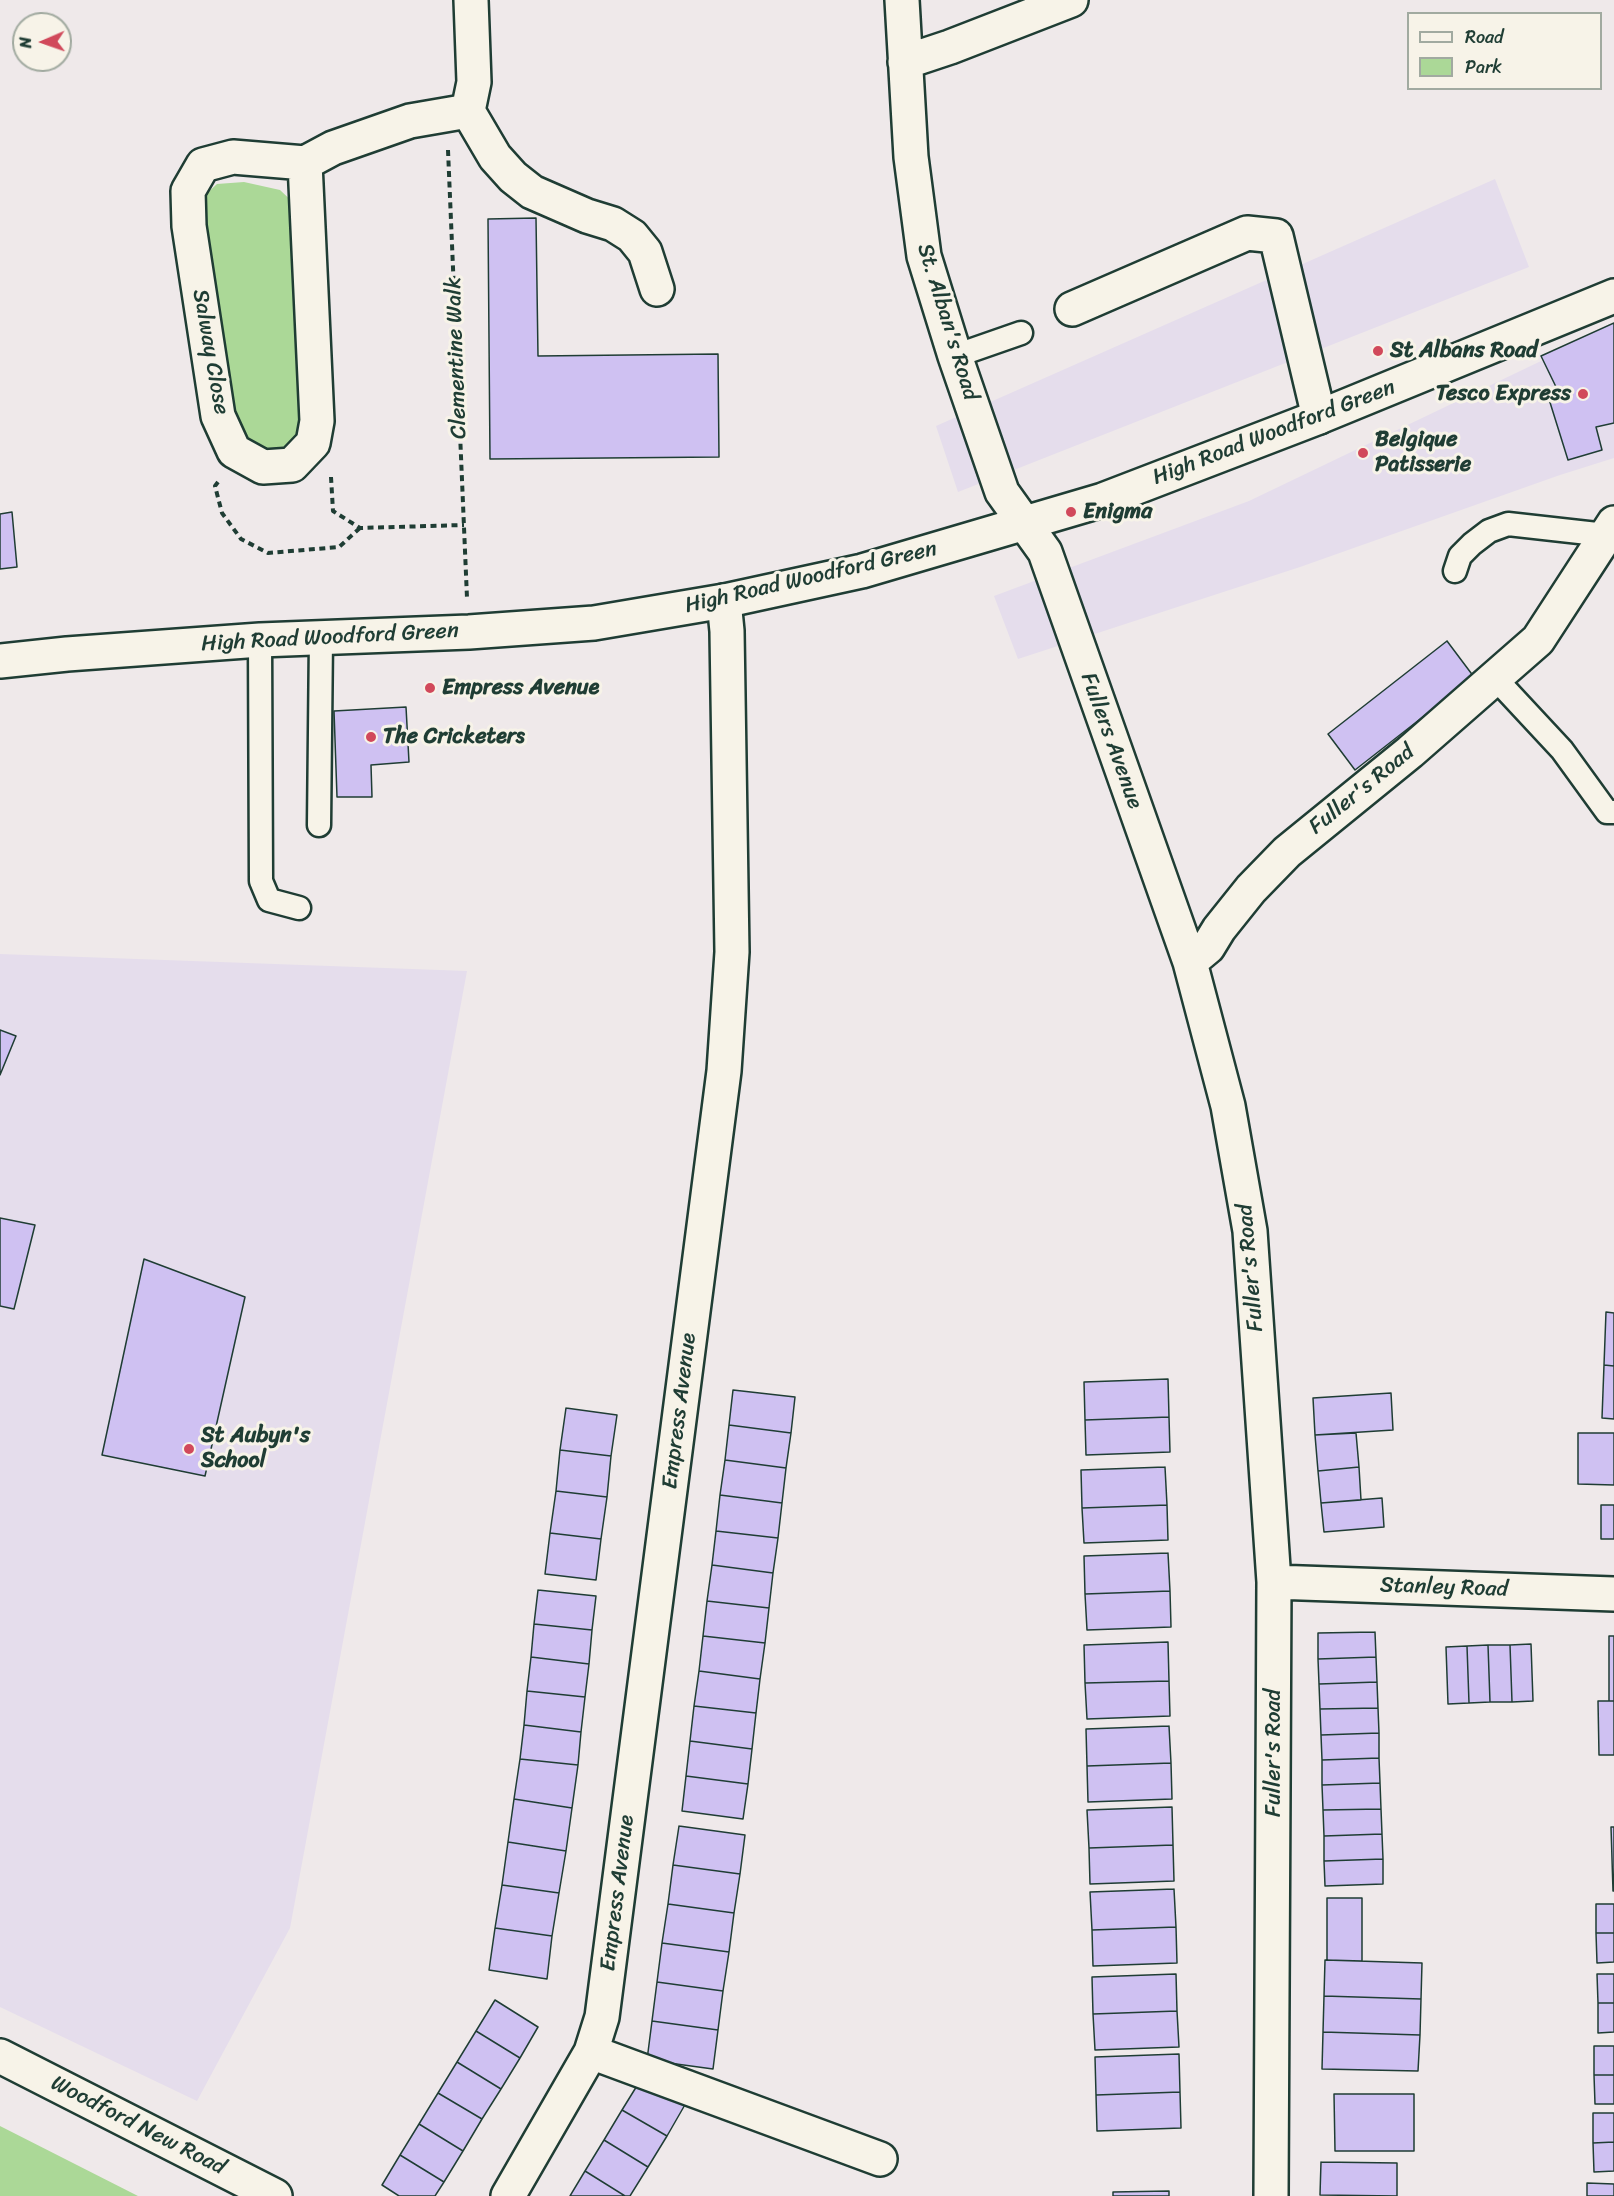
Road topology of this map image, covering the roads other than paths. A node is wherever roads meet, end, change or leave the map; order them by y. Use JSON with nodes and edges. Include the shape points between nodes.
{"nodes":[{"id":1,"x":471,"y":0,"type":"edge"},
{"id":2,"x":902,"y":0,"type":"edge"},
{"id":3,"x":1071,"y":0,"type":"edge"},
{"id":4,"x":905,"y":62,"type":"junction"},
{"id":5,"x":457,"y":112,"type":"junction"},
{"id":6,"x":305,"y":163,"type":"junction"},
{"id":7,"x":657,"y":289,"type":"dead end"},
{"id":8,"x":1614,"y":296,"type":"edge"},
{"id":9,"x":1072,"y":309,"type":"dead end"},
{"id":10,"x":1021,"y":333,"type":"dead end"},
{"id":11,"x":955,"y":356,"type":"junction"},
{"id":12,"x":1319,"y":417,"type":"junction"},
{"id":13,"x":1026,"y":524,"type":"junction"},
{"id":14,"x":1610,"y":529,"type":"edge"},
{"id":15,"x":1455,"y":571,"type":"dead end"},
{"id":16,"x":724,"y":601,"type":"junction"},
{"id":17,"x":321,"y":638,"type":"junction"},
{"id":18,"x":260,"y":640,"type":"junction"},
{"id":19,"x":0,"y":661,"type":"edge"},
{"id":20,"x":1495,"y":678,"type":"junction"},
{"id":21,"x":1614,"y":812,"type":"edge"},
{"id":22,"x":319,"y":825,"type":"dead end"},
{"id":23,"x":299,"y":908,"type":"dead end"},
{"id":24,"x":1190,"y":962,"type":"junction"},
{"id":25,"x":1275,"y":1582,"type":"junction"},
{"id":26,"x":1614,"y":1594,"type":"edge"},
{"id":27,"x":591,"y":2052,"type":"junction"},
{"id":28,"x":0,"y":2056,"type":"edge"},
{"id":29,"x":880,"y":2159,"type":"dead end"},
{"id":30,"x":275,"y":2196,"type":"edge"},
{"id":31,"x":508,"y":2196,"type":"edge"},
{"id":32,"x":1271,"y":2196,"type":"edge"}],
"edges":[{"from":1,"to":5,"type":"street","via":[[474,82]]},
{"from":2,"to":4,"type":"street","name":"St. Alban's Road"},
{"from":3,"to":4,"type":"street"},
{"from":4,"to":11,"type":"street","name":"St. Alban's Road","via":[[911,157],[924,256]]},
{"from":5,"to":6,"type":"street","via":[[410,121],[333,148]]},
{"from":5,"to":7,"type":"street","via":[[495,157],[532,192],[613,224],[632,236],[645,252]]},
{"from":6,"to":6,"type":"street","name":"Salway Close","via":[[233,157],[203,165],[188,190],[189,226],[218,416],[234,451],[263,468],[292,465],[313,443],[317,421]]},
{"from":8,"to":12,"type":"street","name":"High Road Woodford Green"},
{"from":9,"to":12,"type":"street","via":[[1247,233],[1276,236]]},
{"from":10,"to":11,"type":"lane"},
{"from":11,"to":13,"type":"street","name":"St. Alban's Road","via":[[1002,492]]},
{"from":12,"to":13,"type":"street","name":"High Road Woodford Green","via":[[1103,500]]},
{"from":13,"to":16,"type":"street","name":"High Road Woodford Green","via":[[862,571]]},
{"from":13,"to":24,"type":"street","name":"Fullers Avenue","via":[[1045,552]]},
{"from":14,"to":15,"type":"lane","via":[[1508,524],[1489,531],[1472,544],[1460,556]]},
{"from":14,"to":20,"type":"street","name":"Fuller's Road","via":[[1538,640]]},
{"from":16,"to":17,"type":"street","name":"High Road Woodford Green","via":[[542,628]]},
{"from":16,"to":27,"type":"street","name":"Empress Avenue","via":[[732,952],[724,1071],[602,2017]]},
{"from":17,"to":18,"type":"street","name":"High Road Woodford Green"},
{"from":17,"to":22,"type":"lane"},
{"from":18,"to":19,"type":"street","name":"High Road Woodford Green"},
{"from":18,"to":23,"type":"lane","via":[[261,881],[269,900]]},
{"from":20,"to":21,"type":"lane","via":[[1562,750],[1607,812]]},
{"from":20,"to":24,"type":"street","name":"Fuller's Road","via":[[1287,852],[1251,889],[1208,947]]},
{"from":24,"to":25,"type":"street","name":"Fuller's Road","via":[[1228,1106],[1250,1231]]},
{"from":25,"to":26,"type":"street","name":"Stanley Road"},
{"from":25,"to":32,"type":"street","name":"Fuller's Road"},
{"from":27,"to":29,"type":"street"},
{"from":27,"to":31,"type":"street","name":"Empress Avenue"},
{"from":28,"to":30,"type":"street","name":"Woodford New Road"}]}
